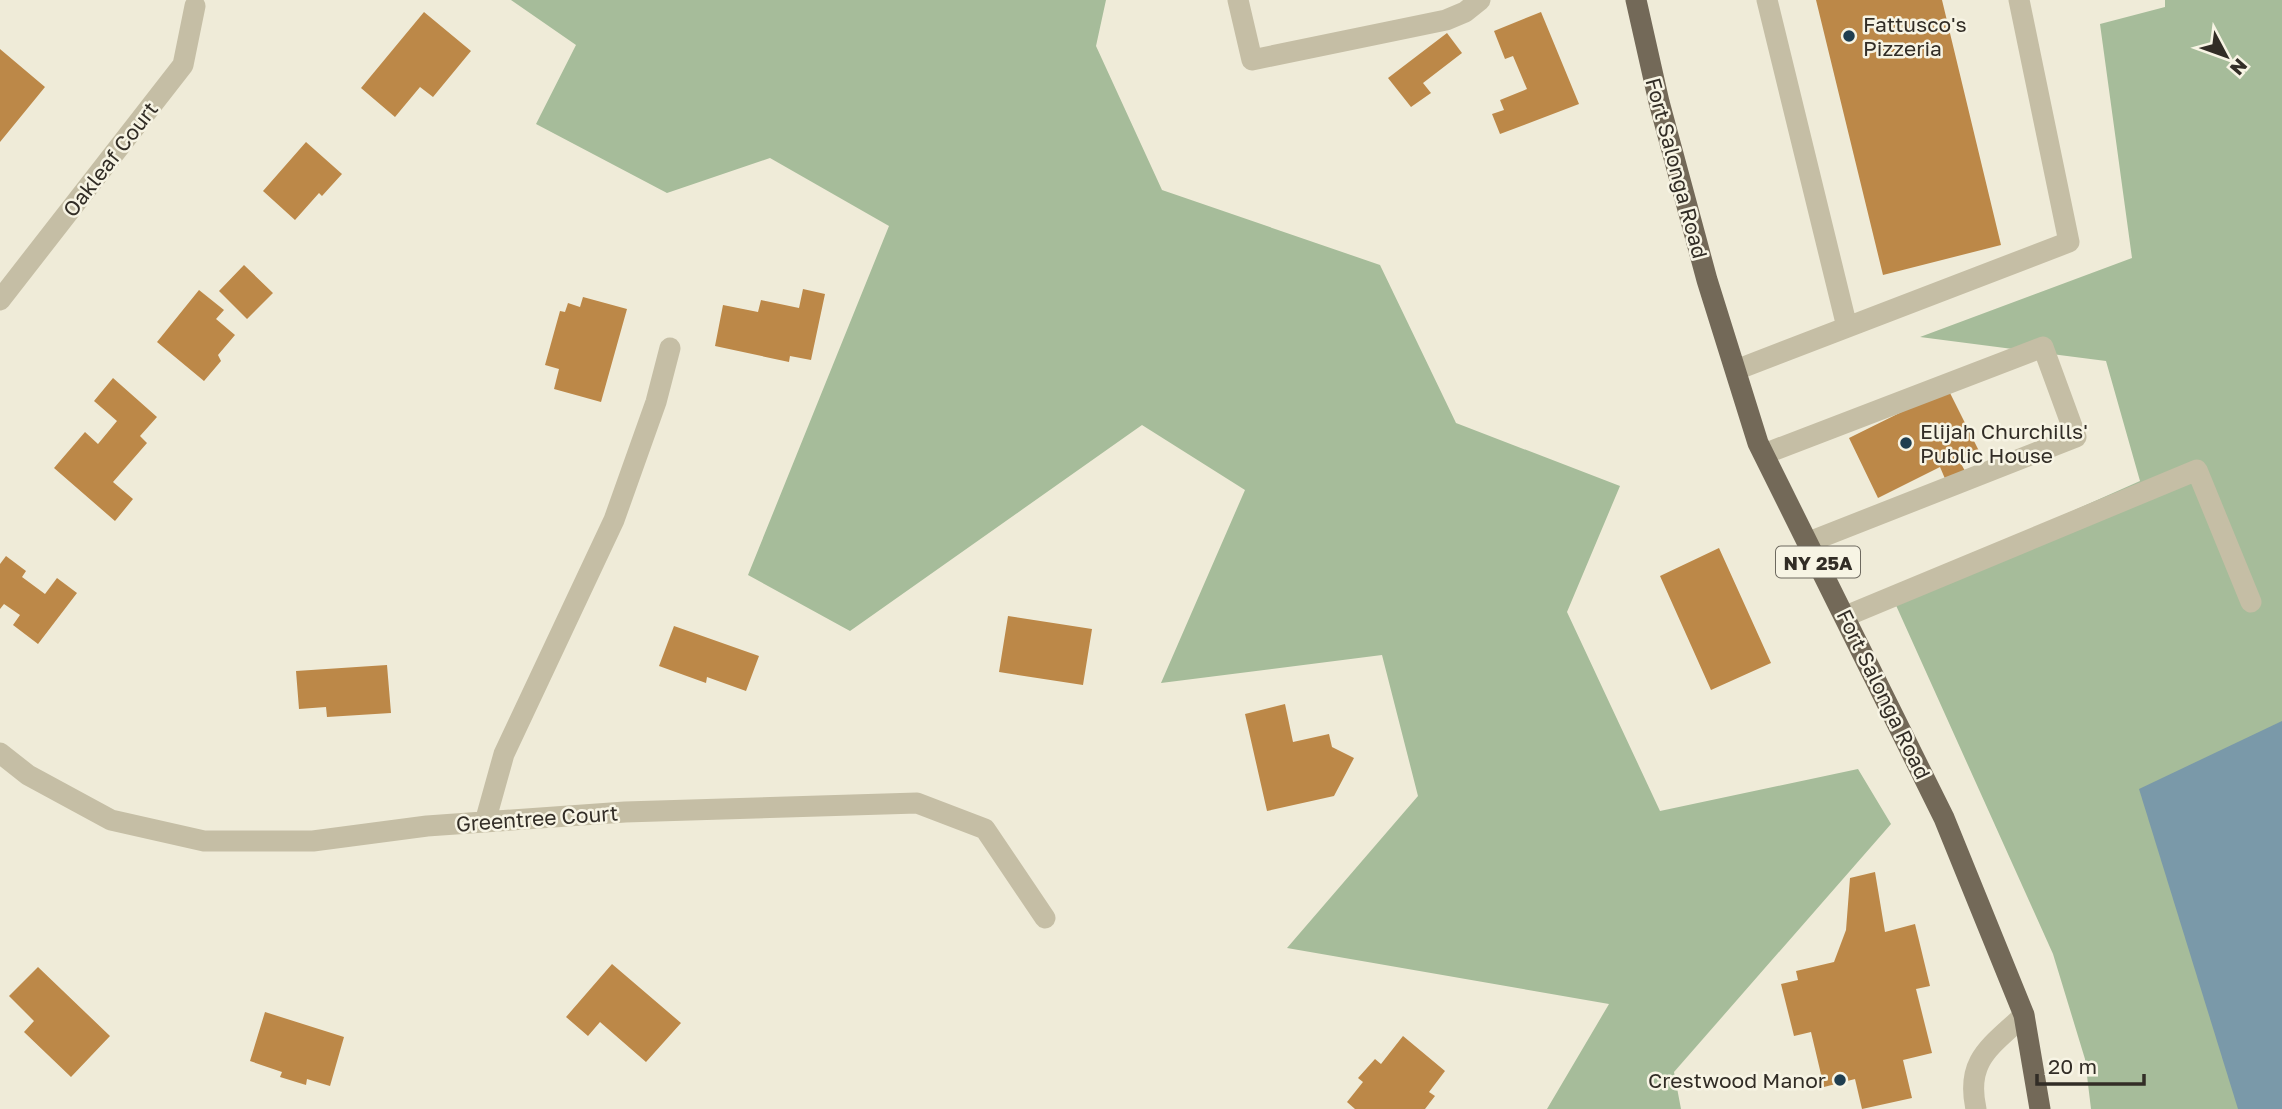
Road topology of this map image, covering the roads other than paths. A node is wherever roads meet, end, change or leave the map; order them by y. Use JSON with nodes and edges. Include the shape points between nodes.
{"nodes":[{"id":1,"x":1238,"y":0,"type":"edge"},
{"id":2,"x":1480,"y":0,"type":"edge"},
{"id":3,"x":1636,"y":0,"type":"edge"},
{"id":4,"x":1767,"y":0,"type":"edge"},
{"id":5,"x":2018,"y":0,"type":"edge"},
{"id":6,"x":195,"y":6,"type":"dead end"},
{"id":7,"x":0,"y":300,"type":"edge"},
{"id":8,"x":1847,"y":327,"type":"junction"},
{"id":9,"x":670,"y":348,"type":"dead end"},
{"id":10,"x":1735,"y":370,"type":"junction"},
{"id":11,"x":1764,"y":454,"type":"junction"},
{"id":12,"x":1809,"y":542,"type":"junction"},
{"id":13,"x":2251,"y":602,"type":"dead end"},
{"id":14,"x":1846,"y":616,"type":"junction"},
{"id":15,"x":0,"y":753,"type":"edge"},
{"id":16,"x":485,"y":821,"type":"junction"},
{"id":17,"x":1045,"y":918,"type":"dead end"},
{"id":18,"x":2024,"y":1015,"type":"junction"},
{"id":19,"x":1976,"y":1109,"type":"edge"},
{"id":20,"x":2040,"y":1109,"type":"edge"}],
"edges":[{"from":1,"to":2,"type":"street","via":[[1252,60],[1446,20]]},
{"from":3,"to":10,"type":"main road","name":"Fort Salonga Road","number":"NY 25A","via":[[1658,102]]},
{"from":4,"to":8,"type":"street"},
{"from":5,"to":8,"type":"street","via":[[2069,242]]},
{"from":6,"to":7,"type":"street","name":"Oakleaf Court","via":[[183,65]]},
{"from":8,"to":10,"type":"street"},
{"from":9,"to":16,"type":"street","via":[[614,520],[504,754]]},
{"from":10,"to":11,"type":"main road","name":"Fort Salonga Road","number":"NY 25A"},
{"from":11,"to":12,"type":"main road","name":"Fort Salonga Road","number":"NY 25A"},
{"from":11,"to":12,"type":"street","via":[[2043,347],[2076,437]]},
{"from":12,"to":14,"type":"main road","name":"Fort Salonga Road","number":"NY 25A"},
{"from":13,"to":14,"type":"street","via":[[2197,470]]},
{"from":14,"to":18,"type":"main road","name":"Fort Salonga Road","number":"NY 25A","via":[[1944,818]]},
{"from":15,"to":16,"type":"street","name":"Greentree Court","via":[[28,775],[111,820],[204,841],[313,841]]},
{"from":16,"to":17,"type":"street","name":"Greentree Court","via":[[625,811],[917,803],[985,829]]},
{"from":18,"to":19,"type":"street","via":[[1978,1060],[1973,1094]]},
{"from":18,"to":20,"type":"main road","name":"Fort Salonga Road","number":"NY 25A"}]}
